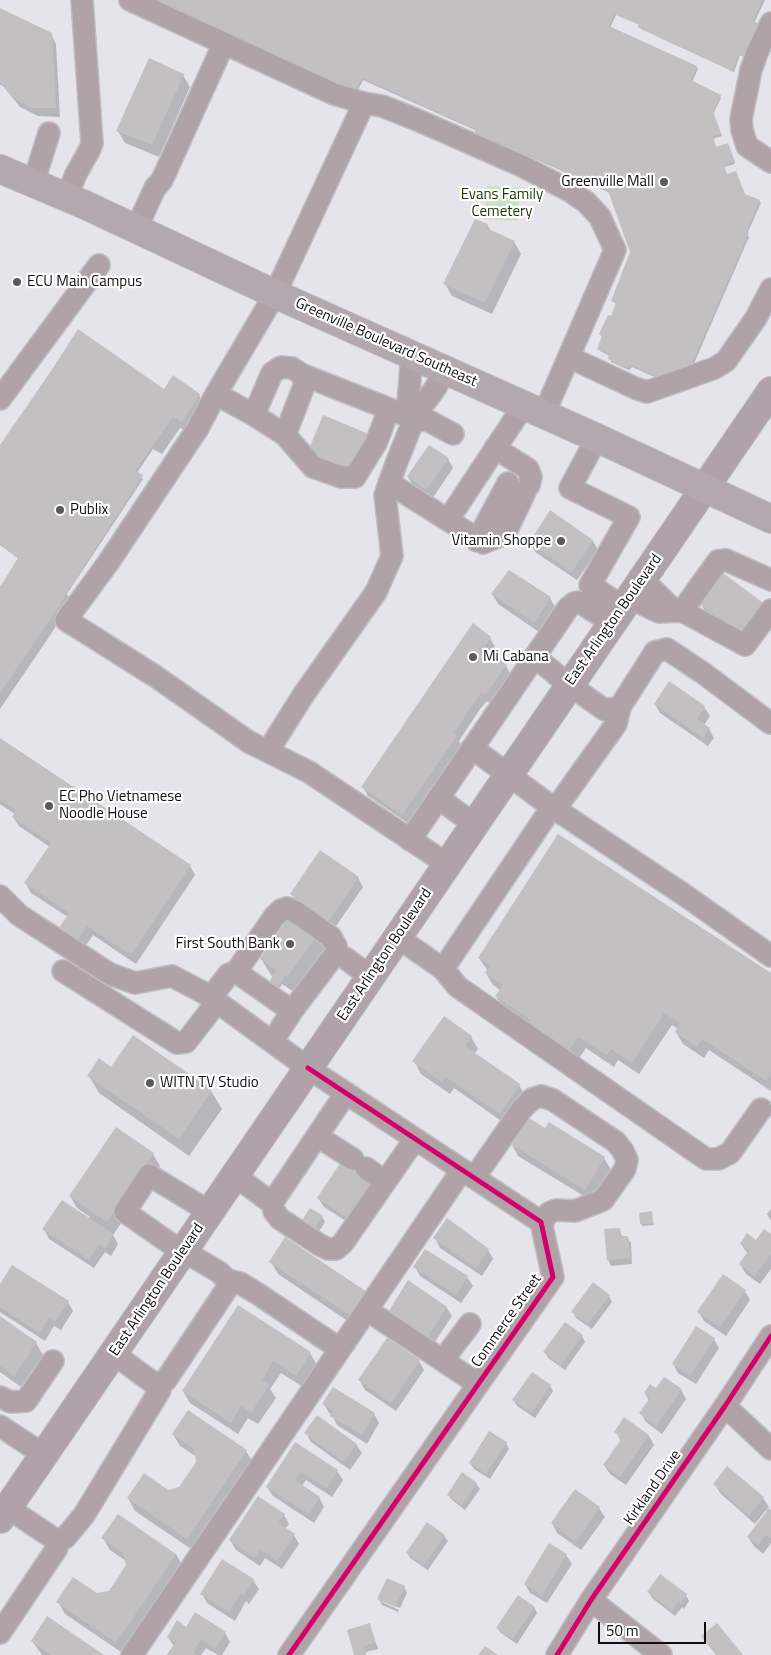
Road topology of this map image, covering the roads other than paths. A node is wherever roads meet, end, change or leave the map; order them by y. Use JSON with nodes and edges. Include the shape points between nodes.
{"nodes":[{"id":1,"x":82,"y":0,"type":"edge"},
{"id":2,"x":130,"y":0,"type":"edge"},
{"id":3,"x":771,"y":23,"type":"edge"},
{"id":4,"x":224,"y":43,"type":"junction"},
{"id":5,"x":364,"y":103,"type":"junction"},
{"id":6,"x":49,"y":133,"type":"dead end"},
{"id":7,"x":771,"y":162,"type":"edge"},
{"id":8,"x":0,"y":168,"type":"edge"},
{"id":9,"x":33,"y":184,"type":"junction"},
{"id":10,"x":67,"y":198,"type":"junction"},
{"id":11,"x":136,"y":229,"type":"junction"},
{"id":12,"x":99,"y":265,"type":"dead end"},
{"id":13,"x":771,"y":289,"type":"edge"},
{"id":14,"x":275,"y":294,"type":"junction"},
{"id":15,"x":412,"y":355,"type":"junction"},
{"id":16,"x":569,"y":357,"type":"junction"},
{"id":17,"x":446,"y":370,"type":"junction"},
{"id":18,"x":303,"y":375,"type":"junction"},
{"id":19,"x":771,"y":391,"type":"edge"},
{"id":20,"x":216,"y":394,"type":"junction"},
{"id":21,"x":0,"y":399,"type":"edge"},
{"id":22,"x":389,"y":409,"type":"junction"},
{"id":23,"x":534,"y":410,"type":"junction"},
{"id":24,"x":254,"y":415,"type":"junction"},
{"id":25,"x":416,"y":417,"type":"junction"},
{"id":26,"x":453,"y":434,"type":"dead end"},
{"id":27,"x":285,"y":435,"type":"junction"},
{"id":28,"x":597,"y":438,"type":"junction"},
{"id":29,"x":495,"y":448,"type":"junction"},
{"id":30,"x":389,"y":483,"type":"junction"},
{"id":31,"x":705,"y":488,"type":"junction"},
{"id":32,"x":771,"y":519,"type":"edge"},
{"id":33,"x":448,"y":520,"type":"junction"},
{"id":34,"x":771,"y":580,"type":"edge"},
{"id":35,"x":627,"y":601,"type":"junction"},
{"id":36,"x":771,"y":610,"type":"edge"},
{"id":37,"x":679,"y":611,"type":"junction"},
{"id":38,"x":535,"y":657,"type":"junction"},
{"id":39,"x":569,"y":685,"type":"junction"},
{"id":40,"x":620,"y":707,"type":"junction"},
{"id":41,"x":771,"y":723,"type":"edge"},
{"id":42,"x":472,"y":748,"type":"junction"},
{"id":43,"x":268,"y":751,"type":"junction"},
{"id":44,"x":508,"y":775,"type":"junction"},
{"id":45,"x":438,"y":798,"type":"junction"},
{"id":46,"x":552,"y":807,"type":"junction"},
{"id":47,"x":474,"y":824,"type":"junction"},
{"id":48,"x":410,"y":840,"type":"junction"},
{"id":49,"x":447,"y":864,"type":"junction"},
{"id":50,"x":0,"y":896,"type":"edge"},
{"id":51,"x":397,"y":937,"type":"junction"},
{"id":52,"x":338,"y":956,"type":"junction"},
{"id":53,"x":771,"y":956,"type":"edge"},
{"id":54,"x":443,"y":970,"type":"junction"},
{"id":55,"x":63,"y":971,"type":"dead end"},
{"id":56,"x":236,"y":972,"type":"junction"},
{"id":57,"x":371,"y":976,"type":"junction"},
{"id":58,"x":214,"y":1000,"type":"junction"},
{"id":59,"x":292,"y":1011,"type":"junction"},
{"id":60,"x":272,"y":1042,"type":"junction"},
{"id":61,"x":308,"y":1068,"type":"junction"},
{"id":62,"x":346,"y":1093,"type":"junction"},
{"id":63,"x":768,"y":1106,"type":"edge"},
{"id":64,"x":317,"y":1136,"type":"junction"},
{"id":65,"x":415,"y":1139,"type":"junction"},
{"id":66,"x":468,"y":1174,"type":"junction"},
{"id":67,"x":235,"y":1176,"type":"junction"},
{"id":68,"x":385,"y":1182,"type":"junction"},
{"id":69,"x":272,"y":1203,"type":"junction"},
{"id":70,"x":210,"y":1212,"type":"junction"},
{"id":71,"x":541,"y":1222,"type":"junction"},
{"id":72,"x":184,"y":1251,"type":"junction"},
{"id":73,"x":227,"y":1280,"type":"junction"},
{"id":74,"x":367,"y":1310,"type":"junction"},
{"id":75,"x":470,"y":1324,"type":"dead end"},
{"id":76,"x":771,"y":1336,"type":"edge"},
{"id":77,"x":340,"y":1349,"type":"junction"},
{"id":78,"x":114,"y":1354,"type":"junction"},
{"id":79,"x":443,"y":1360,"type":"junction"},
{"id":80,"x":53,"y":1361,"type":"dead end"},
{"id":81,"x":160,"y":1383,"type":"junction"},
{"id":82,"x":478,"y":1384,"type":"junction"},
{"id":83,"x":0,"y":1397,"type":"edge"},
{"id":84,"x":725,"y":1406,"type":"junction"},
{"id":85,"x":0,"y":1426,"type":"edge"},
{"id":86,"x":771,"y":1449,"type":"edge"},
{"id":87,"x":44,"y":1455,"type":"junction"},
{"id":88,"x":4,"y":1514,"type":"edge"},
{"id":89,"x":56,"y":1540,"type":"junction"},
{"id":90,"x":591,"y":1600,"type":"junction"},
{"id":91,"x":0,"y":1633,"type":"edge"},
{"id":92,"x":132,"y":1655,"type":"edge"},
{"id":93,"x":289,"y":1655,"type":"edge"},
{"id":94,"x":557,"y":1655,"type":"edge"},
{"id":95,"x":661,"y":1655,"type":"edge"}],
"edges":[{"from":1,"to":10,"type":"street","via":[[92,143]]},
{"from":2,"to":4,"type":"street"},
{"from":3,"to":7,"type":"street","via":[[751,70],[741,119],[746,146]]},
{"from":4,"to":5,"type":"street","via":[[334,94]]},
{"from":4,"to":11,"type":"street","via":[[162,180]]},
{"from":5,"to":14,"type":"street"},
{"from":5,"to":16,"type":"street","via":[[382,106],[415,119],[522,166],[570,191],[586,202],[600,218],[616,250]]},
{"from":6,"to":9,"type":"street"},
{"from":8,"to":9,"type":"highway","name":"Greenville Boulevard Southeast"},
{"from":9,"to":10,"type":"highway","name":"Greenville Boulevard Southeast"},
{"from":10,"to":11,"type":"highway","name":"Greenville Boulevard Southeast"},
{"from":11,"to":14,"type":"highway","name":"Greenville Boulevard Southeast"},
{"from":12,"to":21,"type":"street"},
{"from":13,"to":16,"type":"street","via":[[756,318],[726,361],[647,392]]},
{"from":14,"to":15,"type":"highway","name":"Greenville Boulevard Southeast"},
{"from":14,"to":20,"type":"street"},
{"from":15,"to":17,"type":"highway","name":"Greenville Boulevard Southeast"},
{"from":15,"to":25,"type":"street","via":[[408,403]]},
{"from":16,"to":23,"type":"street"},
{"from":17,"to":23,"type":"highway","name":"Greenville Boulevard Southeast"},
{"from":17,"to":25,"type":"street"},
{"from":18,"to":22,"type":"street"},
{"from":18,"to":24,"type":"street","via":[[292,368],[281,367],[272,373]]},
{"from":18,"to":27,"type":"street","via":[[304,386]]},
{"from":19,"to":31,"type":"main road","name":"East Arlington Boulevard"},
{"from":20,"to":24,"type":"street"},
{"from":20,"to":43,"type":"street","via":[[198,428],[66,620],[155,676],[249,742]]},
{"from":22,"to":25,"type":"street"},
{"from":22,"to":27,"type":"street","via":[[376,443],[355,477],[341,477],[313,467]]},
{"from":23,"to":28,"type":"highway","name":"Greenville Boulevard Southeast"},
{"from":23,"to":29,"type":"street"},
{"from":24,"to":27,"type":"street"},
{"from":25,"to":26,"type":"street"},
{"from":25,"to":30,"type":"street"},
{"from":28,"to":31,"type":"highway","name":"Greenville Boulevard Southeast"},
{"from":28,"to":35,"type":"street","via":[[570,488],[629,518],[590,585]]},
{"from":29,"to":33,"type":"street"},
{"from":29,"to":33,"type":"street","via":[[518,479],[505,534],[483,543]]},
{"from":30,"to":33,"type":"street"},
{"from":30,"to":43,"type":"street","via":[[386,495],[392,556],[376,592]]},
{"from":31,"to":32,"type":"highway","name":"Greenville Boulevard Southeast"},
{"from":31,"to":35,"type":"main road","name":"East Arlington Boulevard"},
{"from":34,"to":37,"type":"street","via":[[726,560],[718,561]]},
{"from":35,"to":37,"type":"street"},
{"from":35,"to":38,"type":"street","via":[[574,603]]},
{"from":35,"to":39,"type":"main road","name":"East Arlington Boulevard"},
{"from":36,"to":37,"type":"street","via":[[745,645]]},
{"from":38,"to":39,"type":"street"},
{"from":38,"to":42,"type":"street"},
{"from":39,"to":40,"type":"street","via":[[606,710]]},
{"from":39,"to":44,"type":"main road","name":"East Arlington Boulevard"},
{"from":40,"to":41,"type":"street","via":[[655,652],[667,649]]},
{"from":40,"to":46,"type":"street","via":[[616,724],[561,801]]},
{"from":42,"to":44,"type":"street"},
{"from":42,"to":45,"type":"street"},
{"from":43,"to":48,"type":"street","via":[[309,772]]},
{"from":44,"to":46,"type":"street"},
{"from":44,"to":47,"type":"main road","name":"East Arlington Boulevard"},
{"from":45,"to":47,"type":"street"},
{"from":45,"to":48,"type":"street"},
{"from":46,"to":53,"type":"street"},
{"from":46,"to":54,"type":"street"},
{"from":47,"to":49,"type":"main road","name":"East Arlington Boulevard"},
{"from":48,"to":49,"type":"street"},
{"from":49,"to":51,"type":"main road","name":"East Arlington Boulevard"},
{"from":50,"to":58,"type":"street","via":[[18,915],[110,974],[135,983],[172,976]]},
{"from":51,"to":54,"type":"street"},
{"from":51,"to":57,"type":"main road","name":"East Arlington Boulevard"},
{"from":52,"to":56,"type":"street","via":[[331,937],[287,908],[274,917]]},
{"from":52,"to":57,"type":"street"},
{"from":52,"to":59,"type":"street","via":[[332,958]]},
{"from":54,"to":63,"type":"street","via":[[458,988],[706,1159],[718,1159],[730,1152]]},
{"from":55,"to":58,"type":"street","via":[[177,1044],[186,1042]]},
{"from":56,"to":58,"type":"street","via":[[229,974]]},
{"from":56,"to":59,"type":"street"},
{"from":57,"to":61,"type":"main road","name":"East Arlington Boulevard"},
{"from":58,"to":60,"type":"street"},
{"from":59,"to":60,"type":"street"},
{"from":60,"to":61,"type":"street"},
{"from":61,"to":62,"type":"street"},
{"from":61,"to":67,"type":"main road","name":"East Arlington Boulevard"},
{"from":62,"to":64,"type":"street"},
{"from":62,"to":65,"type":"street"},
{"from":64,"to":68,"type":"street"},
{"from":64,"to":69,"type":"street"},
{"from":65,"to":66,"type":"street"},
{"from":65,"to":68,"type":"street"},
{"from":66,"to":71,"type":"street"},
{"from":66,"to":71,"type":"street","via":[[522,1109],[532,1099],[541,1096],[553,1100],[616,1142],[624,1151],[625,1169],[603,1200],[575,1210],[556,1210]]},
{"from":66,"to":74,"type":"street"},
{"from":67,"to":69,"type":"street"},
{"from":67,"to":70,"type":"main road","name":"East Arlington Boulevard"},
{"from":68,"to":69,"type":"street","via":[[343,1243],[336,1248],[320,1245],[280,1219]]},
{"from":70,"to":72,"type":"main road","name":"East Arlington Boulevard"},
{"from":70,"to":72,"type":"street","via":[[149,1175],[125,1212]]},
{"from":71,"to":82,"type":"street","name":"Commerce Street","via":[[553,1277]]},
{"from":72,"to":73,"type":"street"},
{"from":72,"to":78,"type":"main road","name":"East Arlington Boulevard"},
{"from":73,"to":77,"type":"street","via":[[240,1283]]},
{"from":73,"to":81,"type":"street","via":[[228,1287],[166,1380]]},
{"from":74,"to":77,"type":"street"},
{"from":74,"to":79,"type":"street"},
{"from":75,"to":79,"type":"street"},
{"from":76,"to":84,"type":"street","name":"Kirkland Drive"},
{"from":77,"to":92,"type":"street"},
{"from":78,"to":81,"type":"street","via":[[152,1382]]},
{"from":78,"to":87,"type":"main road","name":"East Arlington Boulevard"},
{"from":79,"to":82,"type":"street"},
{"from":80,"to":83,"type":"street","via":[[26,1401],[11,1402]]},
{"from":81,"to":89,"type":"street","via":[[160,1390],[84,1515],[65,1538]]},
{"from":82,"to":93,"type":"street","name":"Commerce Street"},
{"from":84,"to":86,"type":"street"},
{"from":84,"to":90,"type":"street","name":"Kirkland Drive"},
{"from":85,"to":87,"type":"street"},
{"from":87,"to":88,"type":"main road","name":"East Arlington Boulevard"},
{"from":88,"to":89,"type":"street"},
{"from":89,"to":91,"type":"street","via":[[57,1548]]},
{"from":90,"to":94,"type":"street","name":"Kirkland Drive"},
{"from":90,"to":95,"type":"street"}]}
